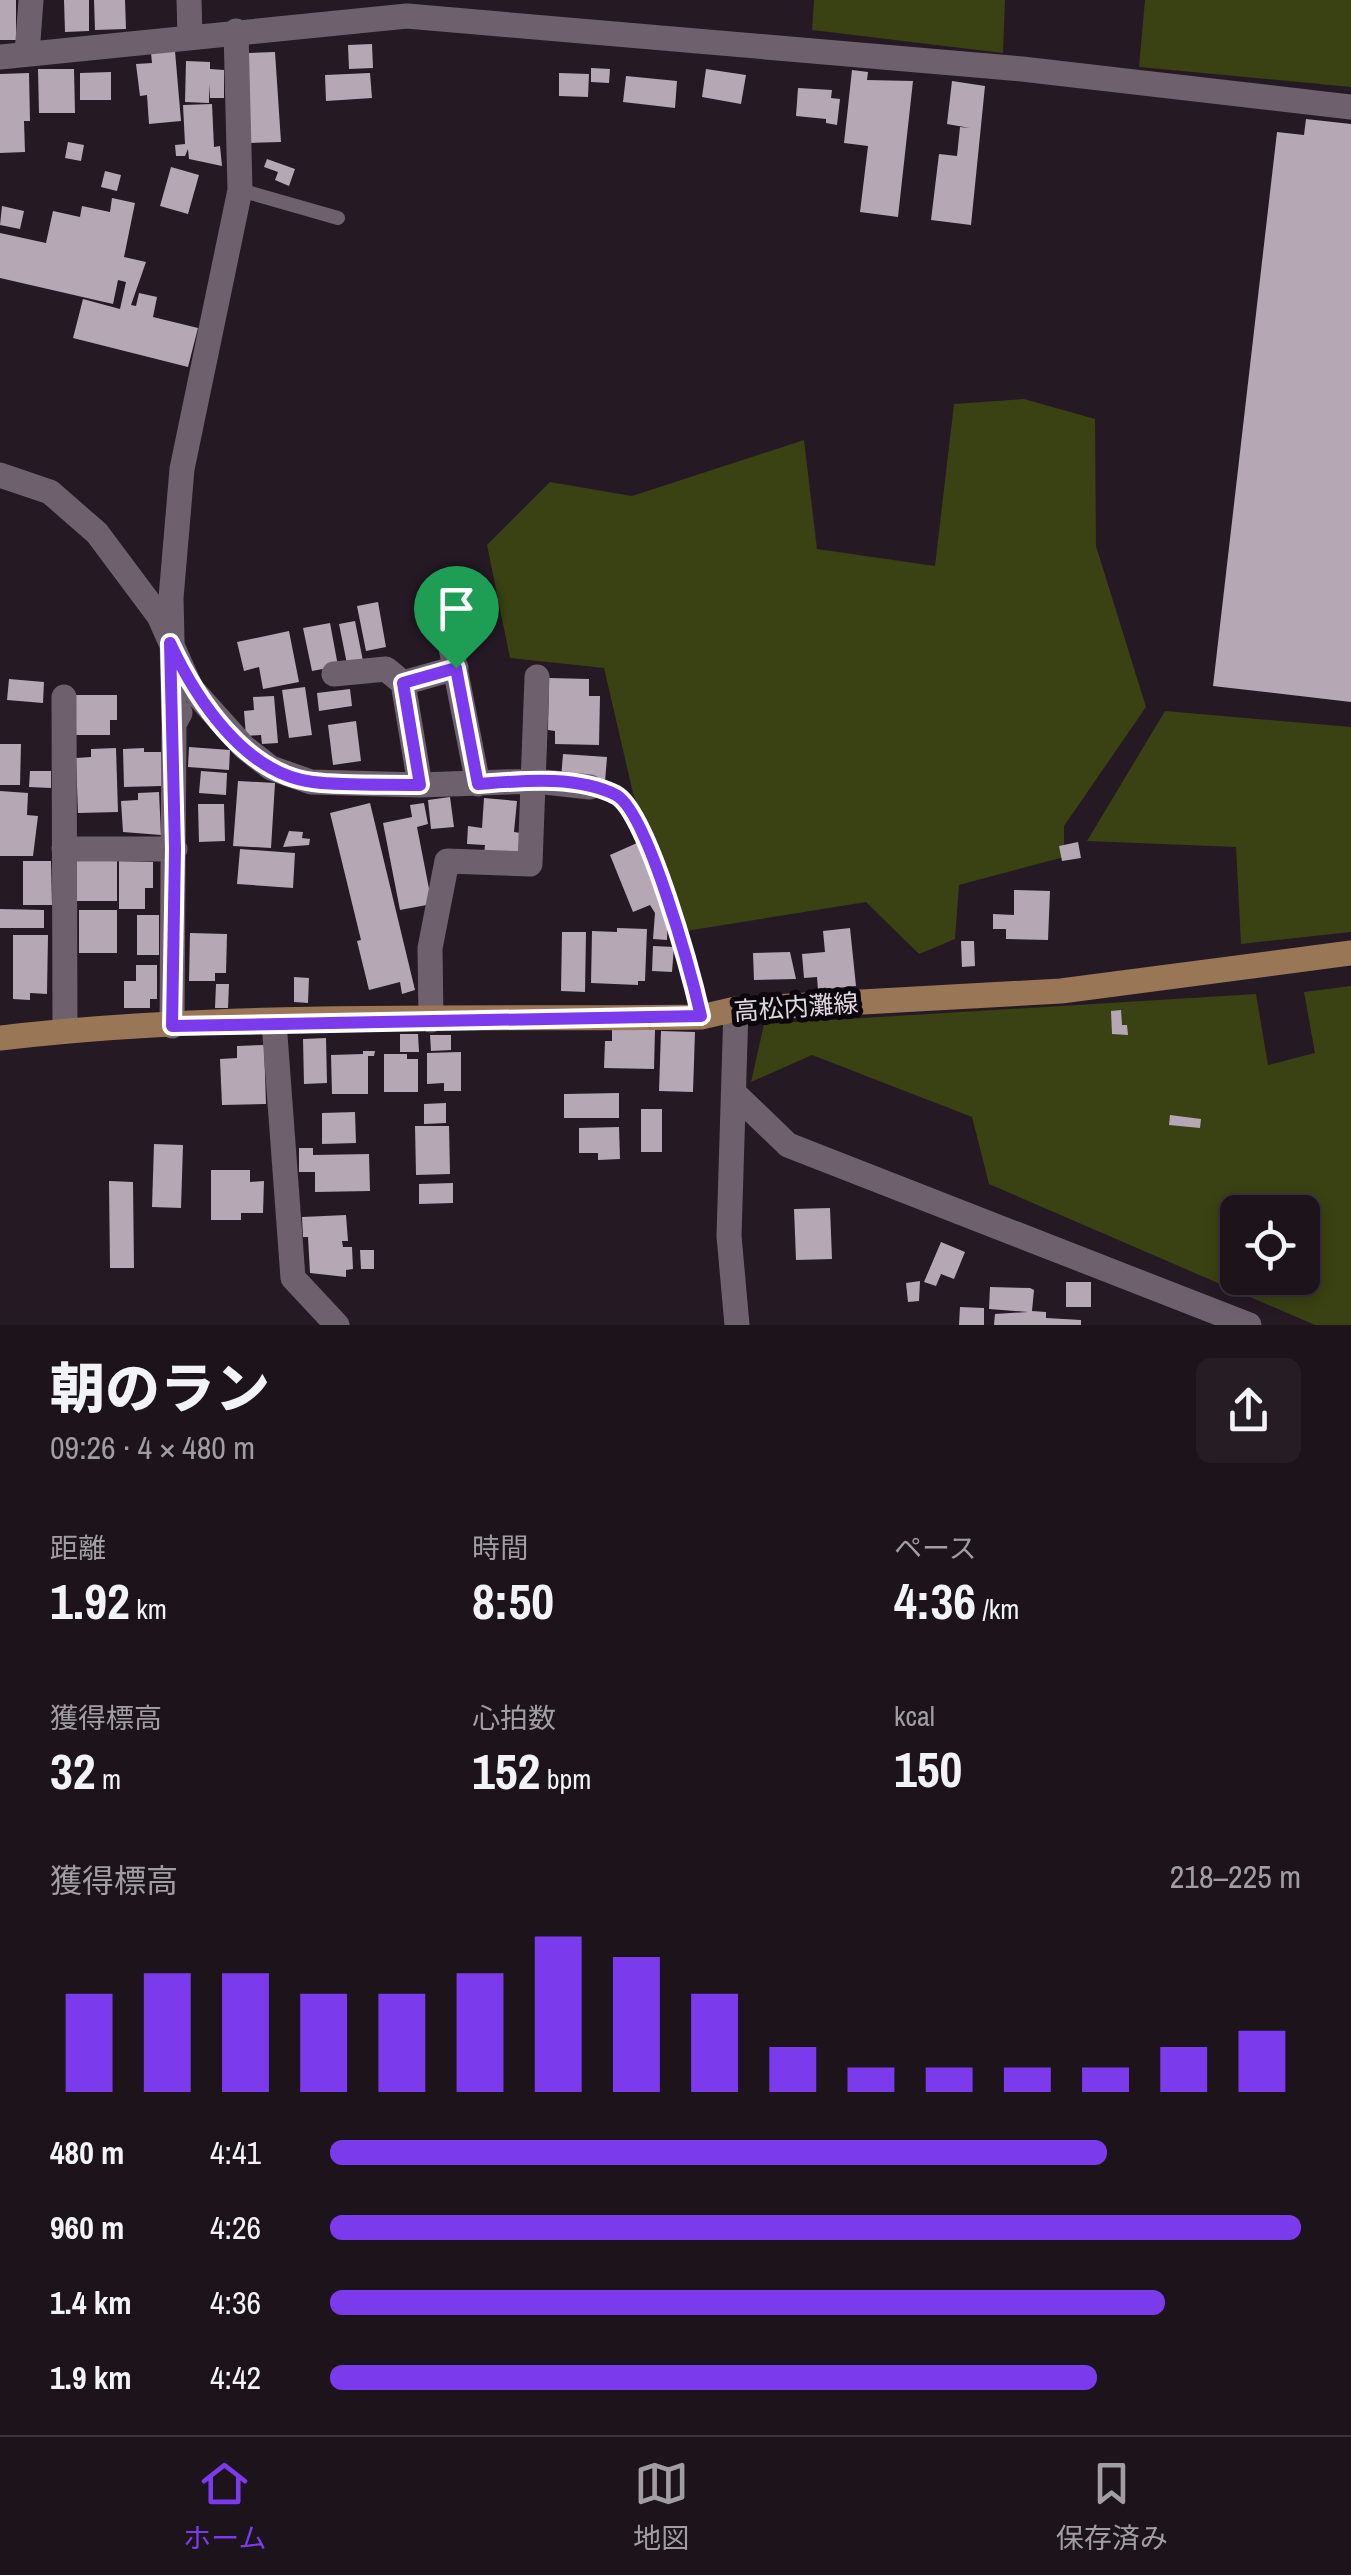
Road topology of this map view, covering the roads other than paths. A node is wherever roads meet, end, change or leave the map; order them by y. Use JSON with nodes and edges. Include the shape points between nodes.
{"nodes":[{"id":1,"x":31,"y":0,"type":"edge"},
{"id":2,"x":189,"y":0,"type":"edge"},
{"id":3,"x":236,"y":30,"type":"junction"},
{"id":4,"x":190,"y":36,"type":"junction"},
{"id":5,"x":27,"y":54,"type":"junction"},
{"id":6,"x":0,"y":57,"type":"edge"},
{"id":7,"x":1351,"y":107,"type":"edge"},
{"id":8,"x":240,"y":190,"type":"junction"},
{"id":9,"x":338,"y":218,"type":"dead end"},
{"id":10,"x":0,"y":476,"type":"edge"},
{"id":11,"x":441,"y":597,"type":"dead end"},
{"id":12,"x":170,"y":643,"type":"junction"},
{"id":13,"x":456,"y":668,"type":"junction"},
{"id":14,"x":334,"y":674,"type":"dead end"},
{"id":15,"x":537,"y":676,"type":"dead end"},
{"id":16,"x":403,"y":683,"type":"junction"},
{"id":17,"x":191,"y":688,"type":"junction"},
{"id":18,"x":64,"y":698,"type":"dead end"},
{"id":19,"x":174,"y":724,"type":"junction"},
{"id":20,"x":536,"y":781,"type":"junction"},
{"id":21,"x":478,"y":784,"type":"junction"},
{"id":22,"x":420,"y":785,"type":"junction"},
{"id":23,"x":590,"y":787,"type":"road end"},
{"id":24,"x":64,"y":849,"type":"junction"},
{"id":25,"x":175,"y":849,"type":"junction"},
{"id":26,"x":1351,"y":953,"type":"edge"},
{"id":27,"x":736,"y":1009,"type":"junction"},
{"id":28,"x":431,"y":1020,"type":"junction"},
{"id":29,"x":274,"y":1022,"type":"junction"},
{"id":30,"x":172,"y":1026,"type":"junction"},
{"id":31,"x":65,"y":1030,"type":"junction"},
{"id":32,"x":0,"y":1038,"type":"edge"},
{"id":33,"x":734,"y":1093,"type":"junction"},
{"id":34,"x":337,"y":1325,"type":"edge"},
{"id":35,"x":737,"y":1325,"type":"edge"},
{"id":36,"x":1249,"y":1325,"type":"edge"}],
"edges":[{"from":1,"to":5,"type":"street"},
{"from":2,"to":4,"type":"street"},
{"from":3,"to":4,"type":"street"},
{"from":3,"to":7,"type":"street","via":[[406,16],[518,23]]},
{"from":3,"to":8,"type":"street"},
{"from":4,"to":5,"type":"street"},
{"from":5,"to":6,"type":"street"},
{"from":8,"to":9,"type":"lane"},
{"from":8,"to":12,"type":"street","via":[[182,469]]},
{"from":10,"to":12,"type":"street","via":[[50,492],[97,533],[159,616]]},
{"from":11,"to":13,"type":"street"},
{"from":12,"to":17,"type":"street"},
{"from":12,"to":19,"type":"street"},
{"from":13,"to":16,"type":"street"},
{"from":13,"to":21,"type":"street"},
{"from":14,"to":16,"type":"street","via":[[386,669]]},
{"from":15,"to":20,"type":"street"},
{"from":16,"to":22,"type":"street"},
{"from":17,"to":19,"type":"street"},
{"from":17,"to":22,"type":"street","via":[[271,768],[311,782]]},
{"from":18,"to":24,"type":"street"},
{"from":19,"to":25,"type":"street"},
{"from":20,"to":21,"type":"street"},
{"from":20,"to":23,"type":"street"},
{"from":20,"to":28,"type":"street","via":[[530,864],[447,861],[430,948]]},
{"from":21,"to":22,"type":"street"},
{"from":24,"to":25,"type":"street"},
{"from":24,"to":31,"type":"street"},
{"from":25,"to":30,"type":"street"},
{"from":26,"to":27,"type":"main road","name":"高松内灘線","via":[[1060,991]]},
{"from":27,"to":28,"type":"main road","name":"高松内灘線","via":[[701,1016]]},
{"from":27,"to":33,"type":"street"},
{"from":28,"to":29,"type":"main road","name":"高松内灘線"},
{"from":29,"to":30,"type":"main road","name":"高松内灘線"},
{"from":29,"to":34,"type":"street","via":[[293,1278]]},
{"from":30,"to":31,"type":"main road","name":"高松内灘線"},
{"from":31,"to":32,"type":"main road","name":"高松内灘線"},
{"from":33,"to":35,"type":"street","via":[[729,1236]]},
{"from":33,"to":36,"type":"street","via":[[788,1145]]}]}
